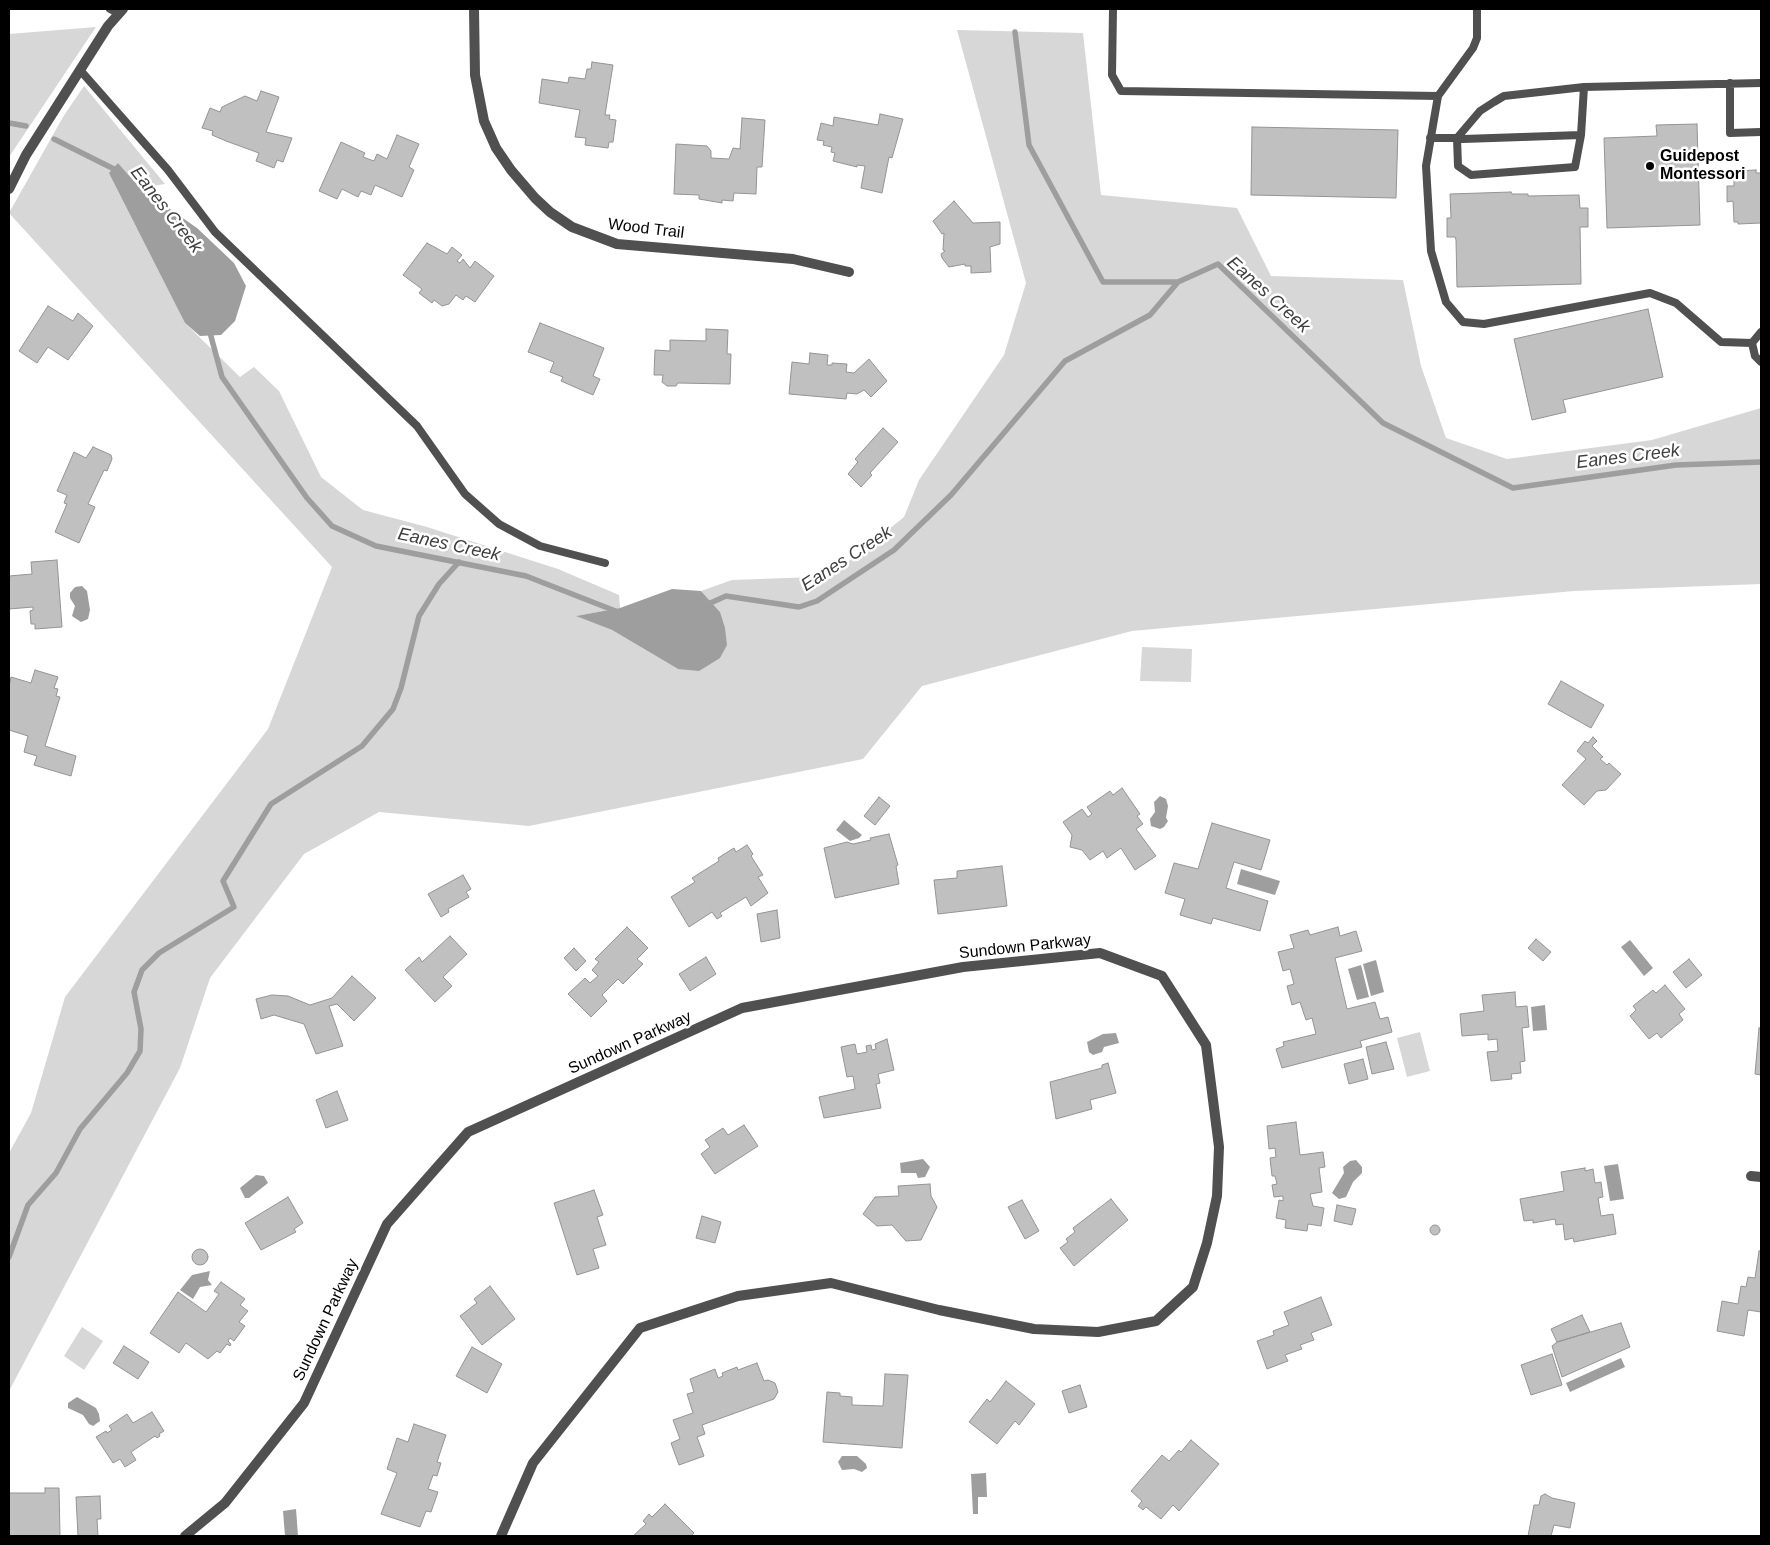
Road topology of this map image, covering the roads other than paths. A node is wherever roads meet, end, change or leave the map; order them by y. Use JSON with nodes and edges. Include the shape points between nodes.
{"nodes":[{"id":1,"x":474,"y":9,"type":"edge"},
{"id":2,"x":1112,"y":9,"type":"edge"},
{"id":3,"x":1477,"y":9,"type":"edge"},
{"id":4,"x":117,"y":10,"type":"edge"},
{"id":5,"x":80,"y":70,"type":"junction"},
{"id":6,"x":1730,"y":83,"type":"junction"},
{"id":7,"x":1761,"y":83,"type":"edge"},
{"id":8,"x":1584,"y":87,"type":"junction"},
{"id":9,"x":1438,"y":96,"type":"junction"},
{"id":10,"x":1761,"y":132,"type":"edge"},
{"id":11,"x":1582,"y":136,"type":"junction"},
{"id":12,"x":1430,"y":138,"type":"junction"},
{"id":13,"x":1457,"y":138,"type":"junction"},
{"id":14,"x":9,"y":189,"type":"edge"},
{"id":15,"x":850,"y":272,"type":"dead end"},
{"id":16,"x":1761,"y":332,"type":"edge"},
{"id":17,"x":1752,"y":343,"type":"junction"},
{"id":18,"x":1761,"y":362,"type":"edge"},
{"id":19,"x":606,"y":563,"type":"dead end"},
{"id":20,"x":185,"y":1536,"type":"edge"},
{"id":21,"x":501,"y":1536,"type":"edge"}],
"edges":[{"from":1,"to":15,"type":"street","name":"Wood Trail","via":[[476,75],[484,121],[496,148],[511,170],[550,212],[572,227],[617,244],[793,259]]},
{"from":2,"to":9,"type":"lane","via":[[1112,75],[1122,91]]},
{"from":3,"to":9,"type":"lane","via":[[1478,31],[1473,48]]},
{"from":4,"to":5,"type":"street"},
{"from":5,"to":14,"type":"street","via":[[26,155]]},
{"from":5,"to":19,"type":"lane","via":[[168,170],[216,232],[418,426],[465,494],[499,524],[540,546]]},
{"from":6,"to":7,"type":"lane"},
{"from":6,"to":8,"type":"lane"},
{"from":6,"to":10,"type":"lane","via":[[1730,133]]},
{"from":8,"to":11,"type":"lane"},
{"from":8,"to":13,"type":"lane","via":[[1504,96],[1480,111]]},
{"from":9,"to":12,"type":"lane"},
{"from":11,"to":13,"type":"lane"},
{"from":11,"to":13,"type":"lane","via":[[1575,167],[1471,174],[1458,166]]},
{"from":12,"to":13,"type":"lane"},
{"from":12,"to":17,"type":"lane","via":[[1426,166],[1431,251],[1446,302],[1463,322],[1484,324],[1650,293],[1676,303],[1721,342]]},
{"from":16,"to":17,"type":"lane"},
{"from":17,"to":18,"type":"lane","via":[[1755,356]]},
{"from":20,"to":21,"type":"street","name":"Sundown Parkway","via":[[225,1503],[304,1403],[388,1224],[468,1132],[742,1008],[963,968],[1100,953],[1162,976],[1206,1045],[1219,1147],[1217,1196],[1193,1287],[1156,1321],[1098,1332],[1034,1330],[831,1283],[738,1296],[649,1325],[640,1328],[533,1463]]}]}
